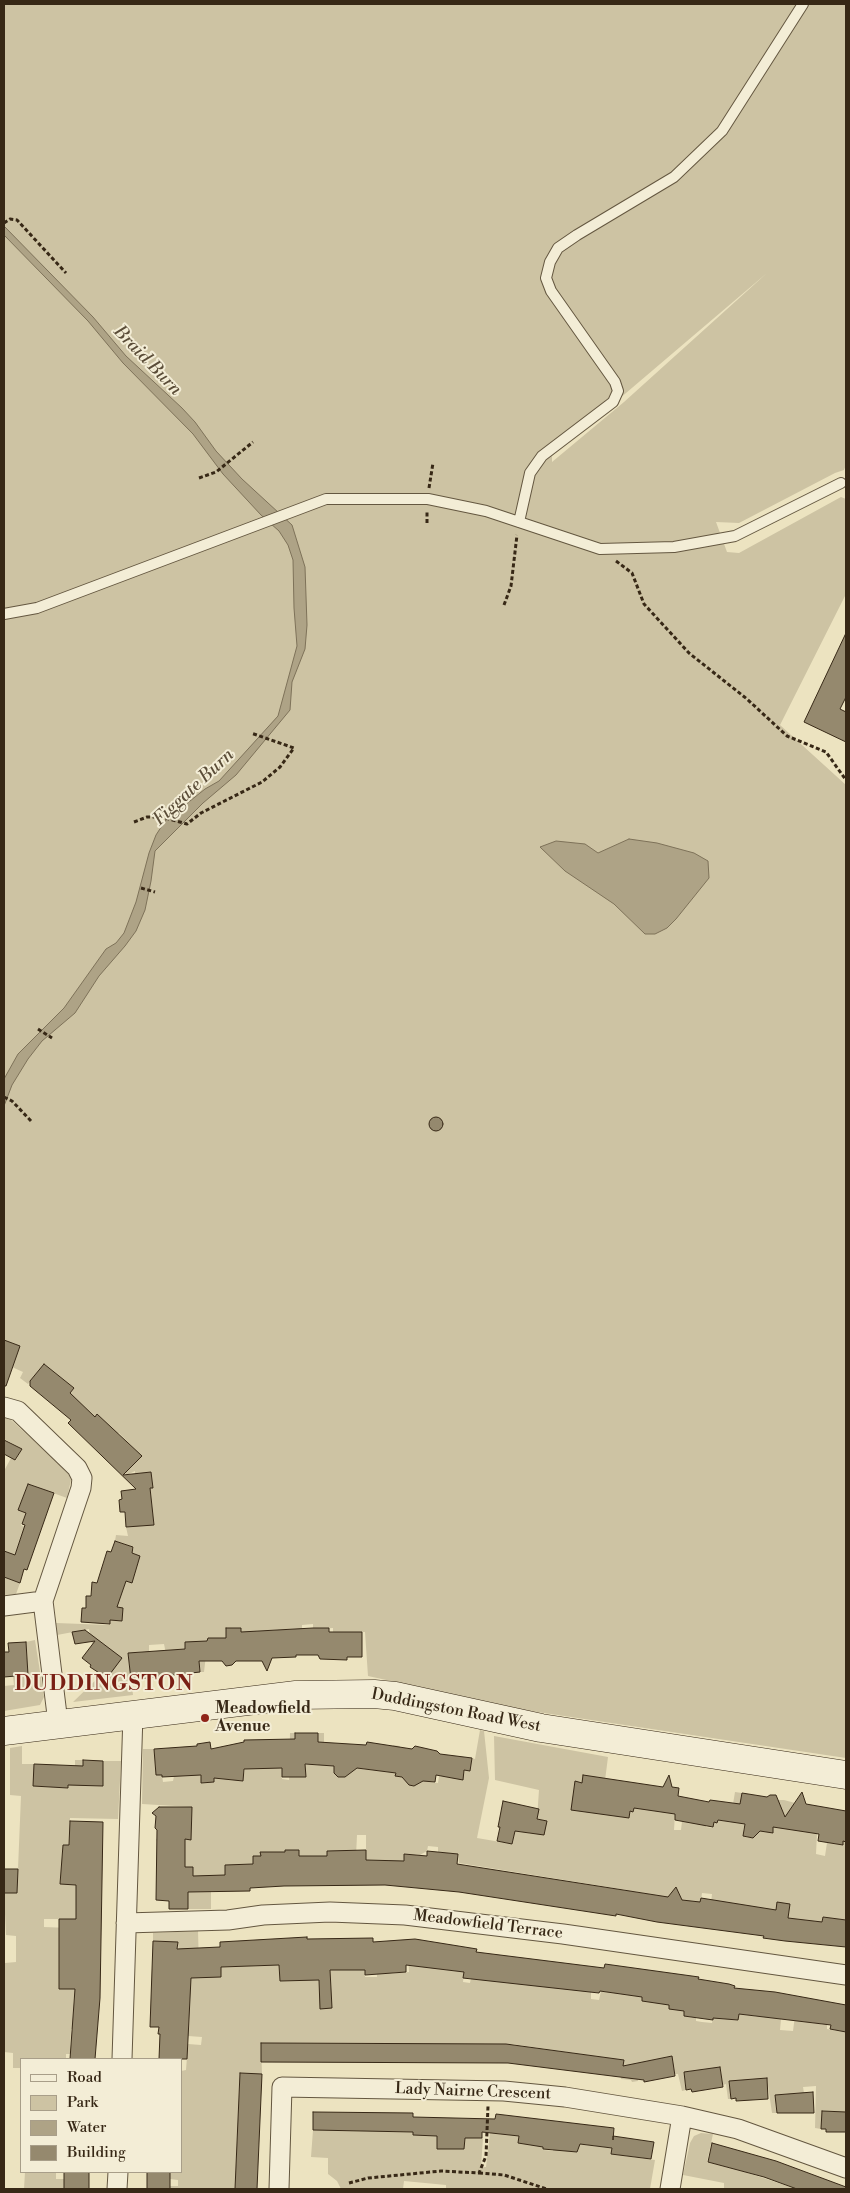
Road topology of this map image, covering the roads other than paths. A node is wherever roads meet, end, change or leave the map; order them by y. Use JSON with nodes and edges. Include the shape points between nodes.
{"nodes":[{"id":1,"x":803,"y":4,"type":"edge"},
{"id":2,"x":841,"y":483,"type":"dead end"},
{"id":3,"x":519,"y":522,"type":"junction"},
{"id":4,"x":4,"y":614,"type":"edge"},
{"id":5,"x":4,"y":1407,"type":"edge"},
{"id":6,"x":44,"y":1601,"type":"junction"},
{"id":7,"x":4,"y":1606,"type":"edge"},
{"id":8,"x":133,"y":1714,"type":"junction"},
{"id":9,"x":58,"y":1723,"type":"junction"},
{"id":10,"x":4,"y":1731,"type":"edge"},
{"id":11,"x":846,"y":1775,"type":"edge"},
{"id":12,"x":126,"y":1923,"type":"junction"},
{"id":13,"x":846,"y":1975,"type":"edge"},
{"id":14,"x":122,"y":2058,"type":"edge"},
{"id":15,"x":682,"y":2116,"type":"junction"},
{"id":16,"x":846,"y":2168,"type":"edge"},
{"id":17,"x":118,"y":2173,"type":"edge"},
{"id":18,"x":117,"y":2189,"type":"edge"},
{"id":19,"x":279,"y":2189,"type":"edge"},
{"id":20,"x":670,"y":2189,"type":"edge"}],
"edges":[{"from":1,"to":3,"type":"lane","via":[[722,131],[674,177],[558,248],[550,262],[546,278],[551,291],[615,382],[618,391],[613,402],[542,456],[530,473]]},
{"from":2,"to":3,"type":"lane","via":[[735,536],[674,547],[600,549]]},
{"from":3,"to":4,"type":"lane","via":[[486,511],[428,499],[326,499],[37,608]]},
{"from":5,"to":6,"type":"street","via":[[18,1412],[77,1468],[82,1478],[82,1488]]},
{"from":6,"to":7,"type":"street"},
{"from":6,"to":9,"type":"street"},
{"from":8,"to":9,"type":"street","name":"Duddingston Road West"},
{"from":8,"to":11,"type":"street","name":"Duddingston Road West","via":[[296,1695],[374,1694],[541,1728]]},
{"from":8,"to":12,"type":"street"},
{"from":9,"to":10,"type":"street","name":"Duddingston Road West"},
{"from":12,"to":13,"type":"street","name":"Meadowfield Terrace","via":[[330,1912],[405,1915]]},
{"from":12,"to":14,"type":"street"},
{"from":15,"to":16,"type":"street","name":"Lady Nairne Crescent","via":[[738,2129]]},
{"from":15,"to":19,"type":"street","name":"Lady Nairne Crescent","via":[[565,2097],[504,2091],[282,2087]]},
{"from":15,"to":20,"type":"street"},
{"from":17,"to":18,"type":"street"}]}
